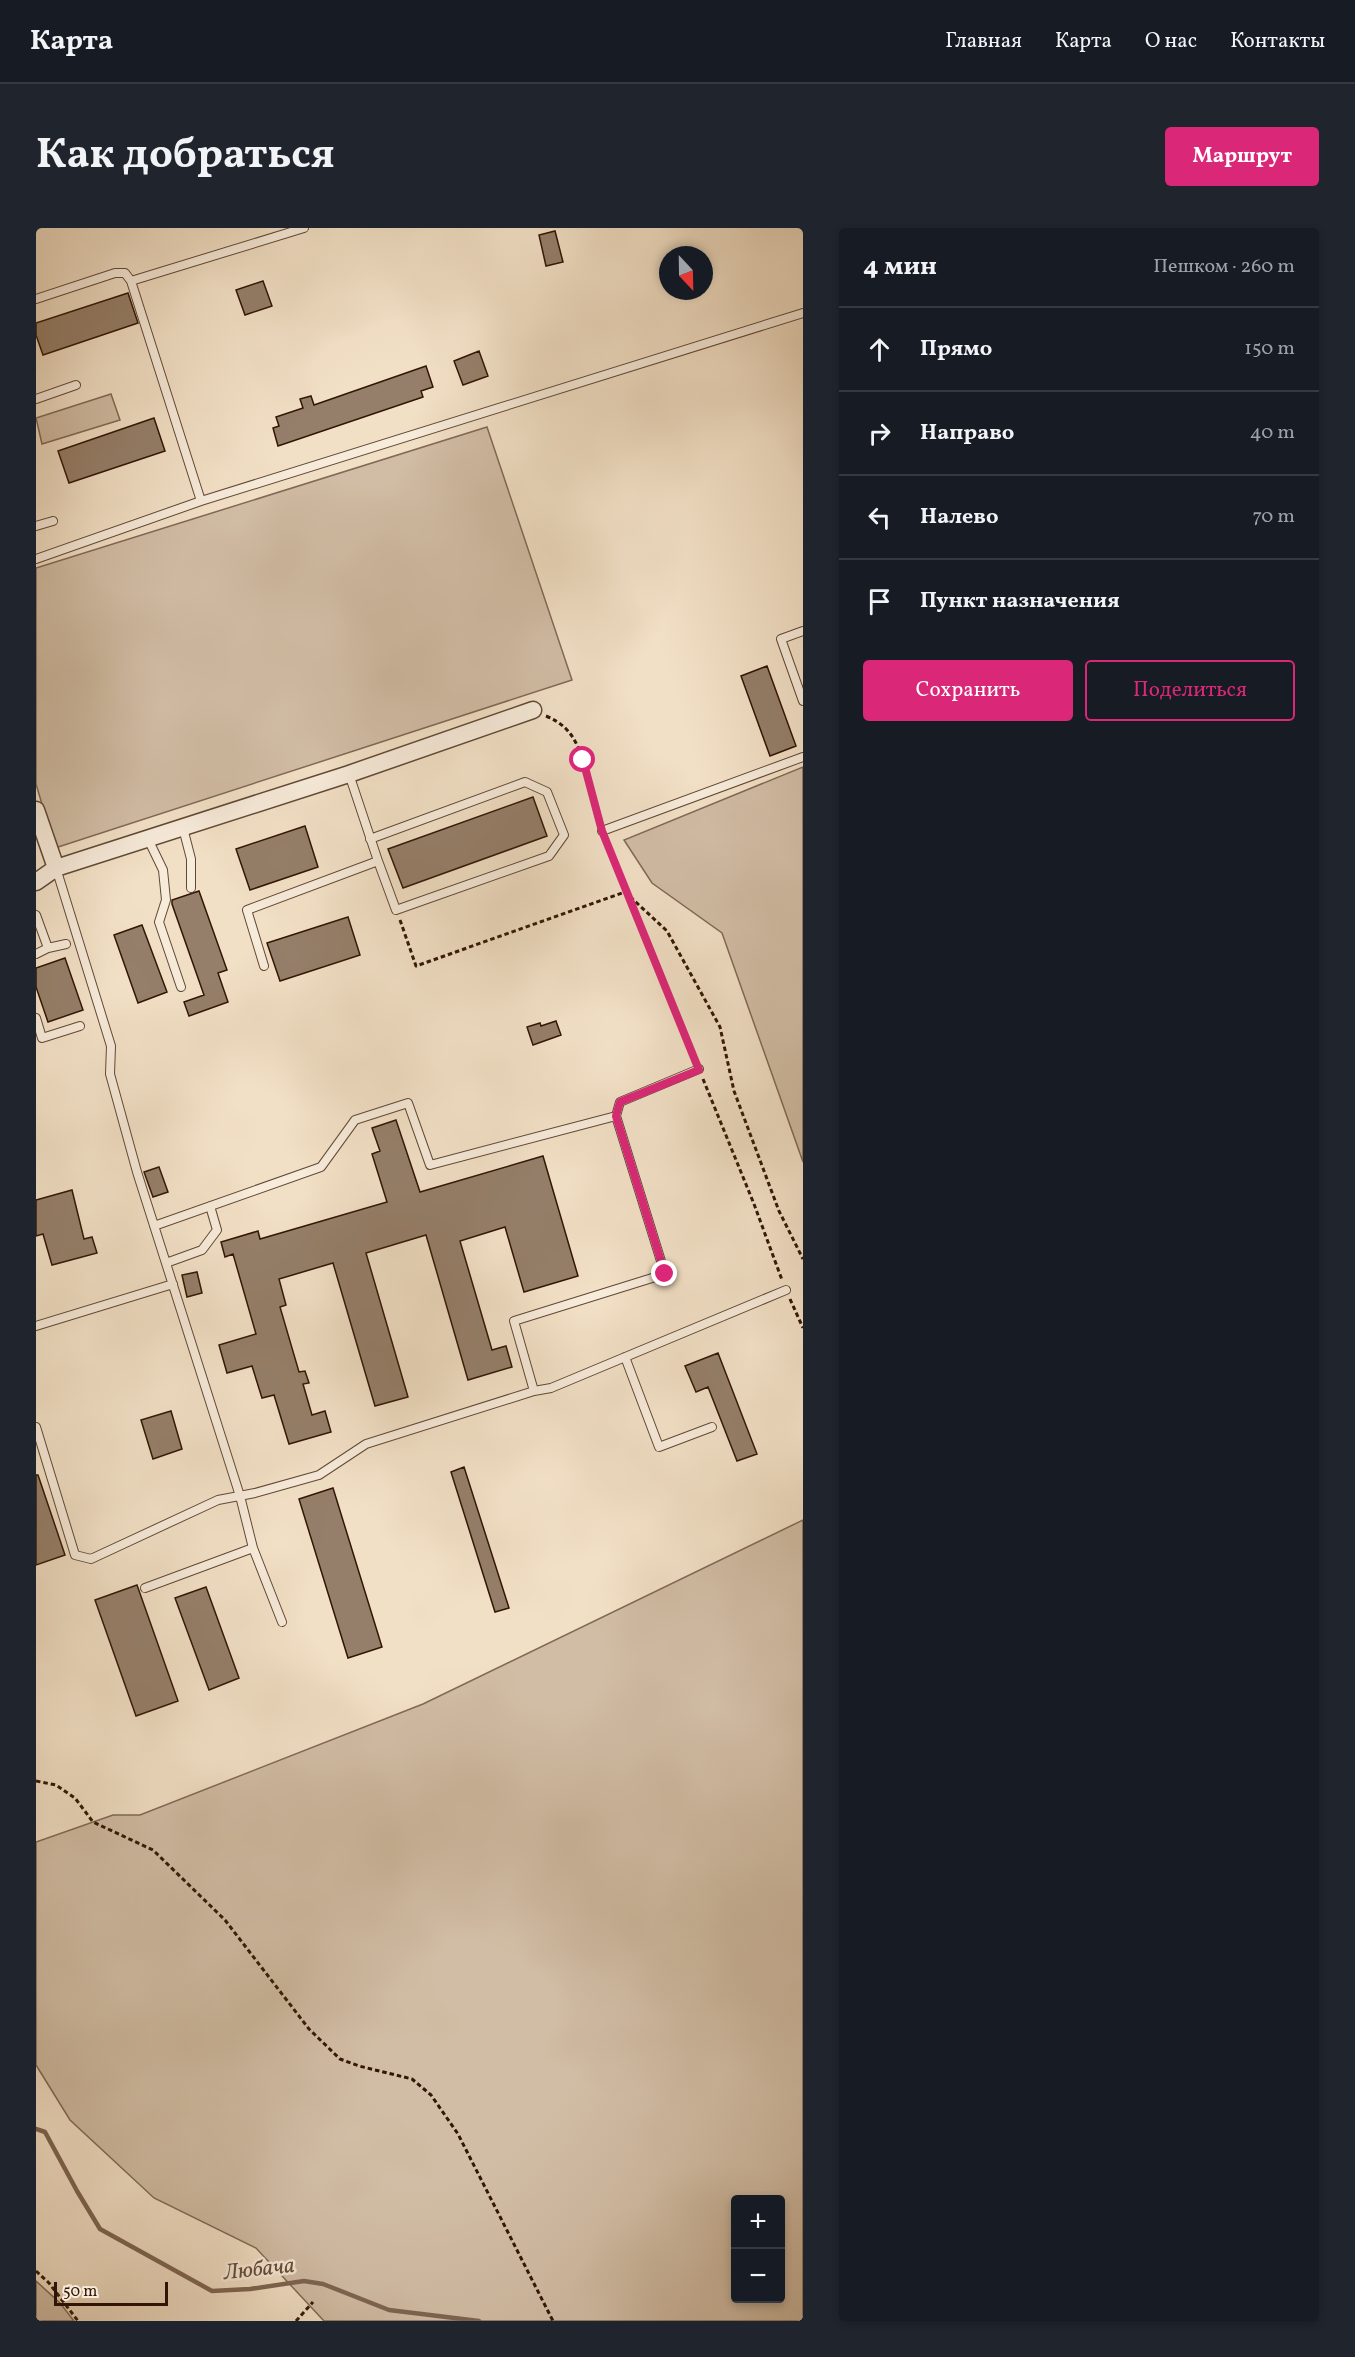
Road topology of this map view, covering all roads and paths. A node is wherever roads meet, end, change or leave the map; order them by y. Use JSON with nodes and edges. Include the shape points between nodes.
{"nodes":[{"id":1,"x":304,"y":228,"type":"edge"},
{"id":2,"x":131,"y":281,"type":"junction"},
{"id":3,"x":36,"y":299,"type":"edge"},
{"id":4,"x":803,"y":313,"type":"edge"},
{"id":5,"x":76,"y":385,"type":"dead end"},
{"id":6,"x":36,"y":399,"type":"edge"},
{"id":7,"x":201,"y":501,"type":"junction"},
{"id":8,"x":53,"y":521,"type":"dead end"},
{"id":9,"x":36,"y":526,"type":"edge"},
{"id":10,"x":36,"y":559,"type":"edge"},
{"id":11,"x":803,"y":631,"type":"edge"},
{"id":12,"x":803,"y":700,"type":"edge"},
{"id":13,"x":533,"y":710,"type":"joint"},
{"id":14,"x":803,"y":757,"type":"edge"},
{"id":15,"x":348,"y":774,"type":"junction"},
{"id":16,"x":36,"y":810,"type":"edge"},
{"id":17,"x":183,"y":828,"type":"junction"},
{"id":18,"x":602,"y":831,"type":"junction"},
{"id":19,"x":148,"y":839,"type":"junction"},
{"id":20,"x":370,"y":839,"type":"junction"},
{"id":21,"x":378,"y":861,"type":"junction"},
{"id":22,"x":56,"y":868,"type":"junction"},
{"id":23,"x":36,"y":882,"type":"edge"},
{"id":24,"x":191,"y":888,"type":"dead end"},
{"id":25,"x":625,"y":892,"type":"junction"},
{"id":26,"x":396,"y":910,"type":"junction"},
{"id":27,"x":36,"y":915,"type":"edge"},
{"id":28,"x":66,"y":944,"type":"dead end"},
{"id":29,"x":48,"y":948,"type":"junction"},
{"id":30,"x":36,"y":954,"type":"edge"},
{"id":31,"x":264,"y":966,"type":"dead end"},
{"id":32,"x":181,"y":987,"type":"dead end"},
{"id":33,"x":36,"y":1018,"type":"edge"},
{"id":34,"x":80,"y":1026,"type":"dead end"},
{"id":35,"x":699,"y":1070,"type":"junction"},
{"id":36,"x":616,"y":1116,"type":"junction"},
{"id":37,"x":210,"y":1206,"type":"junction"},
{"id":38,"x":154,"y":1226,"type":"junction"},
{"id":39,"x":803,"y":1259,"type":"edge"},
{"id":40,"x":166,"y":1263,"type":"junction"},
{"id":41,"x":173,"y":1284,"type":"junction"},
{"id":42,"x":786,"y":1290,"type":"junction"},
{"id":43,"x":36,"y":1326,"type":"edge"},
{"id":44,"x":803,"y":1328,"type":"edge"},
{"id":45,"x":625,"y":1357,"type":"junction"},
{"id":46,"x":534,"y":1391,"type":"junction"},
{"id":47,"x":36,"y":1427,"type":"edge"},
{"id":48,"x":712,"y":1427,"type":"dead end"},
{"id":49,"x":240,"y":1496,"type":"junction"},
{"id":50,"x":253,"y":1548,"type":"junction"},
{"id":51,"x":145,"y":1588,"type":"dead end"},
{"id":52,"x":282,"y":1622,"type":"dead end"},
{"id":53,"x":36,"y":1781,"type":"edge"},
{"id":54,"x":36,"y":2271,"type":"edge"},
{"id":55,"x":313,"y":2302,"type":"dead end"},
{"id":56,"x":78,"y":2321,"type":"edge"},
{"id":57,"x":296,"y":2321,"type":"edge"},
{"id":58,"x":553,"y":2321,"type":"edge"}],
"edges":[{"from":1,"to":2,"type":"lane"},
{"from":2,"to":3,"type":"lane","via":[[125,273],[115,273]]},
{"from":2,"to":7,"type":"lane"},
{"from":4,"to":7,"type":"lane"},
{"from":5,"to":6,"type":"lane"},
{"from":7,"to":10,"type":"lane"},
{"from":8,"to":9,"type":"lane"},
{"from":11,"to":12,"type":"lane","via":[[782,639]]},
{"from":13,"to":15,"type":"street"},
{"from":13,"to":18,"type":"path","via":[[566,726],[576,741]]},
{"from":14,"to":18,"type":"lane"},
{"from":15,"to":17,"type":"street"},
{"from":15,"to":20,"type":"lane"},
{"from":16,"to":22,"type":"street"},
{"from":17,"to":19,"type":"street"},
{"from":17,"to":24,"type":"lane","via":[[191,859]]},
{"from":18,"to":25,"type":"path"},
{"from":19,"to":22,"type":"street"},
{"from":19,"to":32,"type":"lane","via":[[163,870],[166,900],[159,922]]},
{"from":20,"to":21,"type":"lane"},
{"from":20,"to":26,"type":"lane","via":[[525,782],[547,792],[564,835],[549,856]]},
{"from":21,"to":26,"type":"lane"},
{"from":21,"to":31,"type":"lane","via":[[247,910]]},
{"from":22,"to":23,"type":"street"},
{"from":22,"to":38,"type":"lane","via":[[111,1046],[110,1074]]},
{"from":25,"to":26,"type":"path","via":[[416,966]]},
{"from":25,"to":35,"type":"path"},
{"from":25,"to":39,"type":"path","via":[[667,931],[720,1027],[734,1091],[779,1211]]},
{"from":27,"to":29,"type":"lane"},
{"from":28,"to":29,"type":"lane"},
{"from":29,"to":30,"type":"lane"},
{"from":33,"to":34,"type":"lane","via":[[42,1038]]},
{"from":35,"to":36,"type":"lane","via":[[620,1102]]},
{"from":35,"to":42,"type":"path"},
{"from":36,"to":37,"type":"lane","via":[[430,1165],[408,1103],[355,1120],[321,1167]]},
{"from":36,"to":46,"type":"lane","via":[[665,1274],[514,1321]]},
{"from":37,"to":38,"type":"lane"},
{"from":37,"to":40,"type":"lane","via":[[217,1230],[202,1250]]},
{"from":38,"to":40,"type":"lane"},
{"from":40,"to":41,"type":"lane"},
{"from":41,"to":43,"type":"lane"},
{"from":41,"to":49,"type":"lane"},
{"from":42,"to":44,"type":"path"},
{"from":42,"to":45,"type":"lane"},
{"from":45,"to":46,"type":"lane","via":[[551,1388]]},
{"from":45,"to":48,"type":"lane","via":[[659,1447]]},
{"from":46,"to":49,"type":"lane","via":[[366,1444],[319,1475]]},
{"from":47,"to":49,"type":"lane","via":[[75,1555],[91,1558],[218,1500]]},
{"from":49,"to":50,"type":"lane"},
{"from":50,"to":51,"type":"lane"},
{"from":50,"to":52,"type":"lane"},
{"from":53,"to":58,"type":"path","via":[[56,1785],[75,1798],[93,1822],[153,1850],[225,1920],[309,2029],[340,2058],[412,2079],[431,2095],[458,2134]]},
{"from":54,"to":56,"type":"path"},
{"from":55,"to":57,"type":"path"}]}
